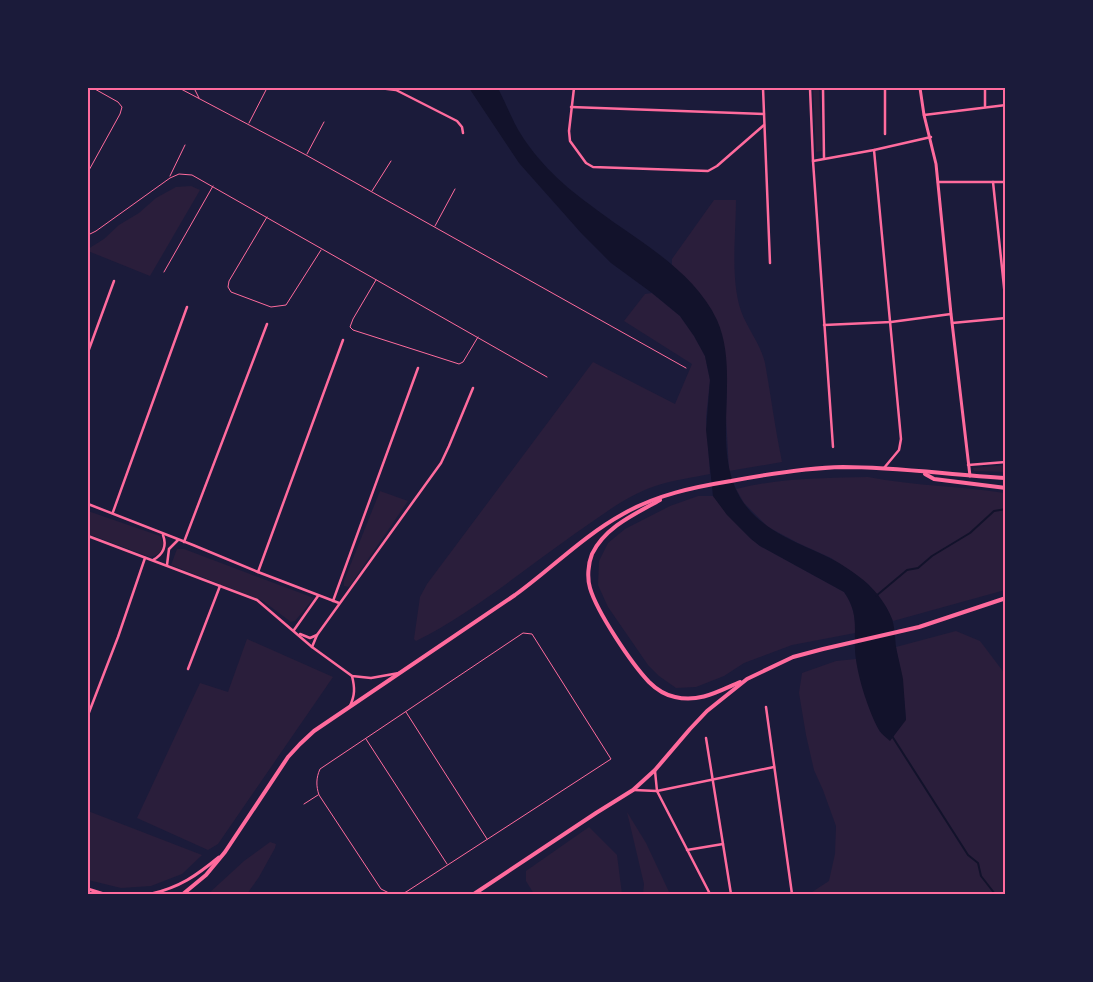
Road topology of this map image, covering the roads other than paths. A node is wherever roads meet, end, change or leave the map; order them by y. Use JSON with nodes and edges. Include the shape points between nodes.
{"nodes":[{"id":1,"x":93,"y":88,"type":"edge"},
{"id":2,"x":129,"y":88,"type":"edge"},
{"id":3,"x":165,"y":88,"type":"edge"},
{"id":4,"x":173,"y":88,"type":"edge"},
{"id":5,"x":194,"y":88,"type":"edge"},
{"id":6,"x":380,"y":88,"type":"edge"},
{"id":7,"x":520,"y":88,"type":"edge"},
{"id":8,"x":540,"y":88,"type":"edge"},
{"id":9,"x":574,"y":88,"type":"edge"},
{"id":10,"x":763,"y":88,"type":"edge"},
{"id":11,"x":810,"y":88,"type":"edge"},
{"id":12,"x":823,"y":88,"type":"edge"},
{"id":13,"x":885,"y":88,"type":"edge"},
{"id":14,"x":920,"y":88,"type":"edge"},
{"id":15,"x":985,"y":88,"type":"edge"},
{"id":16,"x":394,"y":89,"type":"edge"},
{"id":17,"x":266,"y":90,"type":"dead end"},
{"id":18,"x":199,"y":98,"type":"junction"},
{"id":19,"x":1006,"y":105,"type":"edge"},
{"id":20,"x":985,"y":106,"type":"junction"},
{"id":21,"x":571,"y":107,"type":"junction"},
{"id":22,"x":764,"y":114,"type":"junction"},
{"id":23,"x":924,"y":115,"type":"junction"},
{"id":24,"x":324,"y":122,"type":"dead end"},
{"id":25,"x":248,"y":124,"type":"junction"},
{"id":26,"x":764,"y":125,"type":"junction"},
{"id":27,"x":463,"y":133,"type":"dead end"},
{"id":28,"x":885,"y":134,"type":"dead end"},
{"id":29,"x":930,"y":137,"type":"junction"},
{"id":30,"x":185,"y":145,"type":"dead end"},
{"id":31,"x":874,"y":150,"type":"junction"},
{"id":32,"x":306,"y":154,"type":"junction"},
{"id":33,"x":824,"y":159,"type":"junction"},
{"id":34,"x":391,"y":161,"type":"dead end"},
{"id":35,"x":813,"y":161,"type":"junction"},
{"id":36,"x":88,"y":172,"type":"edge"},
{"id":37,"x":170,"y":178,"type":"junction"},
{"id":38,"x":938,"y":182,"type":"junction"},
{"id":39,"x":993,"y":182,"type":"junction"},
{"id":40,"x":1006,"y":182,"type":"edge"},
{"id":41,"x":213,"y":186,"type":"junction"},
{"id":42,"x":455,"y":189,"type":"dead end"},
{"id":43,"x":372,"y":192,"type":"junction"},
{"id":44,"x":267,"y":217,"type":"junction"},
{"id":45,"x":435,"y":226,"type":"junction"},
{"id":46,"x":88,"y":235,"type":"edge"},
{"id":47,"x":322,"y":249,"type":"junction"},
{"id":48,"x":770,"y":263,"type":"dead end"},
{"id":49,"x":164,"y":272,"type":"dead end"},
{"id":50,"x":376,"y":280,"type":"junction"},
{"id":51,"x":114,"y":281,"type":"dead end"},
{"id":52,"x":1006,"y":306,"type":"edge"},
{"id":53,"x":187,"y":307,"type":"dead end"},
{"id":54,"x":951,"y":314,"type":"junction"},
{"id":55,"x":1006,"y":318,"type":"edge"},
{"id":56,"x":891,"y":322,"type":"junction"},
{"id":57,"x":952,"y":323,"type":"junction"},
{"id":58,"x":267,"y":324,"type":"dead end"},
{"id":59,"x":824,"y":325,"type":"junction"},
{"id":60,"x":478,"y":337,"type":"junction"},
{"id":61,"x":343,"y":340,"type":"dead end"},
{"id":62,"x":88,"y":352,"type":"edge"},
{"id":63,"x":418,"y":368,"type":"dead end"},
{"id":64,"x":686,"y":368,"type":"dead end"},
{"id":65,"x":547,"y":377,"type":"dead end"},
{"id":66,"x":473,"y":388,"type":"dead end"},
{"id":67,"x":834,"y":447,"type":"dead end"},
{"id":68,"x":1006,"y":462,"type":"edge"},
{"id":69,"x":968,"y":465,"type":"junction"},
{"id":70,"x":884,"y":468,"type":"junction"},
{"id":71,"x":923,"y":472,"type":"junction"},
{"id":72,"x":970,"y":476,"type":"junction"},
{"id":73,"x":1006,"y":478,"type":"edge"},
{"id":74,"x":1006,"y":488,"type":"edge"},
{"id":75,"x":671,"y":494,"type":"junction"},
{"id":76,"x":88,"y":504,"type":"edge"},
{"id":77,"x":113,"y":513,"type":"junction"},
{"id":78,"x":162,"y":534,"type":"junction"},
{"id":79,"x":88,"y":536,"type":"edge"},
{"id":80,"x":178,"y":540,"type":"junction"},
{"id":81,"x":184,"y":542,"type":"junction"},
{"id":82,"x":145,"y":558,"type":"junction"},
{"id":83,"x":153,"y":560,"type":"junction"},
{"id":84,"x":167,"y":565,"type":"junction"},
{"id":85,"x":258,"y":572,"type":"junction"},
{"id":86,"x":220,"y":586,"type":"junction"},
{"id":87,"x":318,"y":596,"type":"junction"},
{"id":88,"x":1006,"y":598,"type":"edge"},
{"id":89,"x":333,"y":601,"type":"junction"},
{"id":90,"x":339,"y":603,"type":"junction"},
{"id":91,"x":295,"y":631,"type":"junction"},
{"id":92,"x":317,"y":635,"type":"junction"},
{"id":93,"x":312,"y":647,"type":"junction"},
{"id":94,"x":188,"y":669,"type":"dead end"},
{"id":95,"x":401,"y":672,"type":"junction"},
{"id":96,"x":352,"y":676,"type":"junction"},
{"id":97,"x":747,"y":679,"type":"junction"},
{"id":98,"x":350,"y":706,"type":"junction"},
{"id":99,"x":766,"y":707,"type":"dead end"},
{"id":100,"x":406,"y":711,"type":"junction"},
{"id":101,"x":88,"y":715,"type":"edge"},
{"id":102,"x":366,"y":738,"type":"junction"},
{"id":103,"x":706,"y":738,"type":"dead end"},
{"id":104,"x":774,"y":767,"type":"junction"},
{"id":105,"x":655,"y":770,"type":"junction"},
{"id":106,"x":712,"y":780,"type":"junction"},
{"id":107,"x":633,"y":790,"type":"junction"},
{"id":108,"x":657,"y":791,"type":"junction"},
{"id":109,"x":319,"y":795,"type":"junction"},
{"id":110,"x":304,"y":804,"type":"dead end"},
{"id":111,"x":487,"y":839,"type":"junction"},
{"id":112,"x":723,"y":844,"type":"junction"},
{"id":113,"x":687,"y":851,"type":"junction"},
{"id":114,"x":225,"y":852,"type":"junction"},
{"id":115,"x":448,"y":864,"type":"junction"},
{"id":116,"x":88,"y":889,"type":"edge"},
{"id":117,"x":104,"y":894,"type":"edge"},
{"id":118,"x":151,"y":894,"type":"edge"},
{"id":119,"x":183,"y":894,"type":"edge"},
{"id":120,"x":391,"y":894,"type":"edge"},
{"id":121,"x":400,"y":894,"type":"edge"},
{"id":122,"x":474,"y":894,"type":"edge"},
{"id":123,"x":710,"y":894,"type":"edge"},
{"id":124,"x":731,"y":894,"type":"edge"},
{"id":125,"x":792,"y":894,"type":"edge"}],
"edges":[{"from":1,"to":36,"type":"lane","via":[[122,107]]},
{"from":2,"to":3,"type":"lane"},
{"from":4,"to":18,"type":"lane"},
{"from":5,"to":18,"type":"lane"},
{"from":6,"to":16,"type":"street"},
{"from":7,"to":8,"type":"street"},
{"from":9,"to":21,"type":"street"},
{"from":10,"to":22,"type":"street"},
{"from":11,"to":35,"type":"street"},
{"from":12,"to":33,"type":"street"},
{"from":13,"to":28,"type":"street"},
{"from":14,"to":23,"type":"street"},
{"from":15,"to":20,"type":"street"},
{"from":16,"to":27,"type":"street","via":[[457,121]]},
{"from":17,"to":25,"type":"lane"},
{"from":18,"to":25,"type":"lane"},
{"from":19,"to":20,"type":"street"},
{"from":20,"to":23,"type":"street"},
{"from":21,"to":22,"type":"street"},
{"from":21,"to":26,"type":"street","via":[[570,141],[586,163],[593,167],[708,171]]},
{"from":22,"to":26,"type":"street"},
{"from":23,"to":29,"type":"street"},
{"from":24,"to":32,"type":"lane"},
{"from":25,"to":32,"type":"lane"},
{"from":26,"to":48,"type":"street"},
{"from":29,"to":31,"type":"street"},
{"from":29,"to":38,"type":"street"},
{"from":30,"to":37,"type":"lane"},
{"from":31,"to":33,"type":"street"},
{"from":31,"to":56,"type":"street"},
{"from":32,"to":43,"type":"lane"},
{"from":33,"to":35,"type":"street"},
{"from":34,"to":43,"type":"lane"},
{"from":35,"to":59,"type":"street"},
{"from":37,"to":41,"type":"lane","via":[[179,174],[192,176]]},
{"from":37,"to":46,"type":"lane"},
{"from":38,"to":39,"type":"street"},
{"from":38,"to":54,"type":"street"},
{"from":39,"to":40,"type":"street"},
{"from":39,"to":52,"type":"street"},
{"from":41,"to":44,"type":"lane"},
{"from":41,"to":49,"type":"lane"},
{"from":42,"to":45,"type":"lane"},
{"from":43,"to":45,"type":"lane"},
{"from":44,"to":47,"type":"lane"},
{"from":44,"to":47,"type":"lane","via":[[234,272],[228,288],[231,292],[271,307],[288,304]]},
{"from":45,"to":64,"type":"lane"},
{"from":47,"to":50,"type":"lane"},
{"from":50,"to":60,"type":"lane"},
{"from":50,"to":60,"type":"lane","via":[[353,319],[352,330],[457,364],[461,364]]},
{"from":51,"to":62,"type":"street"},
{"from":53,"to":77,"type":"street"},
{"from":54,"to":56,"type":"street"},
{"from":54,"to":57,"type":"street"},
{"from":55,"to":57,"type":"street"},
{"from":56,"to":59,"type":"street"},
{"from":56,"to":70,"type":"street","via":[[901,439],[899,450]]},
{"from":57,"to":69,"type":"street"},
{"from":58,"to":81,"type":"street"},
{"from":59,"to":67,"type":"street"},
{"from":60,"to":65,"type":"lane"},
{"from":61,"to":85,"type":"street"},
{"from":63,"to":89,"type":"street"},
{"from":66,"to":90,"type":"street","via":[[440,463]]},
{"from":68,"to":69,"type":"street"},
{"from":69,"to":72,"type":"street"},
{"from":70,"to":71,"type":"main road"},
{"from":70,"to":75,"type":"main road","via":[[815,468],[698,486]]},
{"from":71,"to":72,"type":"main road"},
{"from":71,"to":74,"type":"main road","via":[[934,479]]},
{"from":72,"to":73,"type":"main road"},
{"from":75,"to":95,"type":"main road","via":[[638,506],[592,532],[533,582]]},
{"from":75,"to":97,"type":"main road","via":[[612,530],[598,544],[588,571],[594,599],[648,682],[665,694],[684,699],[699,698]]},
{"from":76,"to":77,"type":"street"},
{"from":77,"to":78,"type":"street"},
{"from":78,"to":80,"type":"street"},
{"from":78,"to":83,"type":"street","via":[[163,552]]},
{"from":79,"to":82,"type":"street"},
{"from":80,"to":81,"type":"street"},
{"from":80,"to":84,"type":"street","via":[[169,549]]},
{"from":81,"to":85,"type":"street"},
{"from":82,"to":83,"type":"street"},
{"from":82,"to":101,"type":"street"},
{"from":83,"to":84,"type":"street"},
{"from":84,"to":86,"type":"street"},
{"from":85,"to":87,"type":"street"},
{"from":86,"to":91,"type":"street","via":[[260,601]]},
{"from":86,"to":94,"type":"street"},
{"from":87,"to":89,"type":"street"},
{"from":87,"to":91,"type":"street"},
{"from":88,"to":97,"type":"main road","via":[[919,627],[793,658]]},
{"from":89,"to":90,"type":"street"},
{"from":90,"to":92,"type":"street"},
{"from":91,"to":92,"type":"street","via":[[310,638]]},
{"from":91,"to":93,"type":"street"},
{"from":92,"to":93,"type":"street"},
{"from":93,"to":96,"type":"street"},
{"from":95,"to":96,"type":"street","via":[[371,678]]},
{"from":95,"to":98,"type":"main road"},
{"from":96,"to":98,"type":"street","via":[[354,696]]},
{"from":97,"to":105,"type":"main road","via":[[707,711]]},
{"from":98,"to":114,"type":"main road","via":[[300,744]]},
{"from":99,"to":104,"type":"street"},
{"from":100,"to":102,"type":"lane"},
{"from":100,"to":111,"type":"lane"},
{"from":100,"to":111,"type":"lane","via":[[523,633],[532,634],[611,759]]},
{"from":102,"to":109,"type":"lane","via":[[320,769],[316,788]]},
{"from":102,"to":115,"type":"lane"},
{"from":103,"to":106,"type":"street"},
{"from":104,"to":106,"type":"street"},
{"from":104,"to":125,"type":"street"},
{"from":105,"to":107,"type":"main road"},
{"from":105,"to":108,"type":"street"},
{"from":106,"to":108,"type":"street"},
{"from":106,"to":112,"type":"street"},
{"from":107,"to":108,"type":"street"},
{"from":107,"to":122,"type":"main road"},
{"from":108,"to":113,"type":"street"},
{"from":109,"to":110,"type":"lane"},
{"from":109,"to":120,"type":"lane","via":[[382,889]]},
{"from":111,"to":115,"type":"lane"},
{"from":112,"to":113,"type":"street"},
{"from":112,"to":124,"type":"street"},
{"from":113,"to":123,"type":"street"},
{"from":114,"to":118,"type":"street","via":[[189,881]]},
{"from":114,"to":119,"type":"main road","via":[[206,875]]},
{"from":115,"to":121,"type":"lane"},
{"from":116,"to":117,"type":"street"}]}
